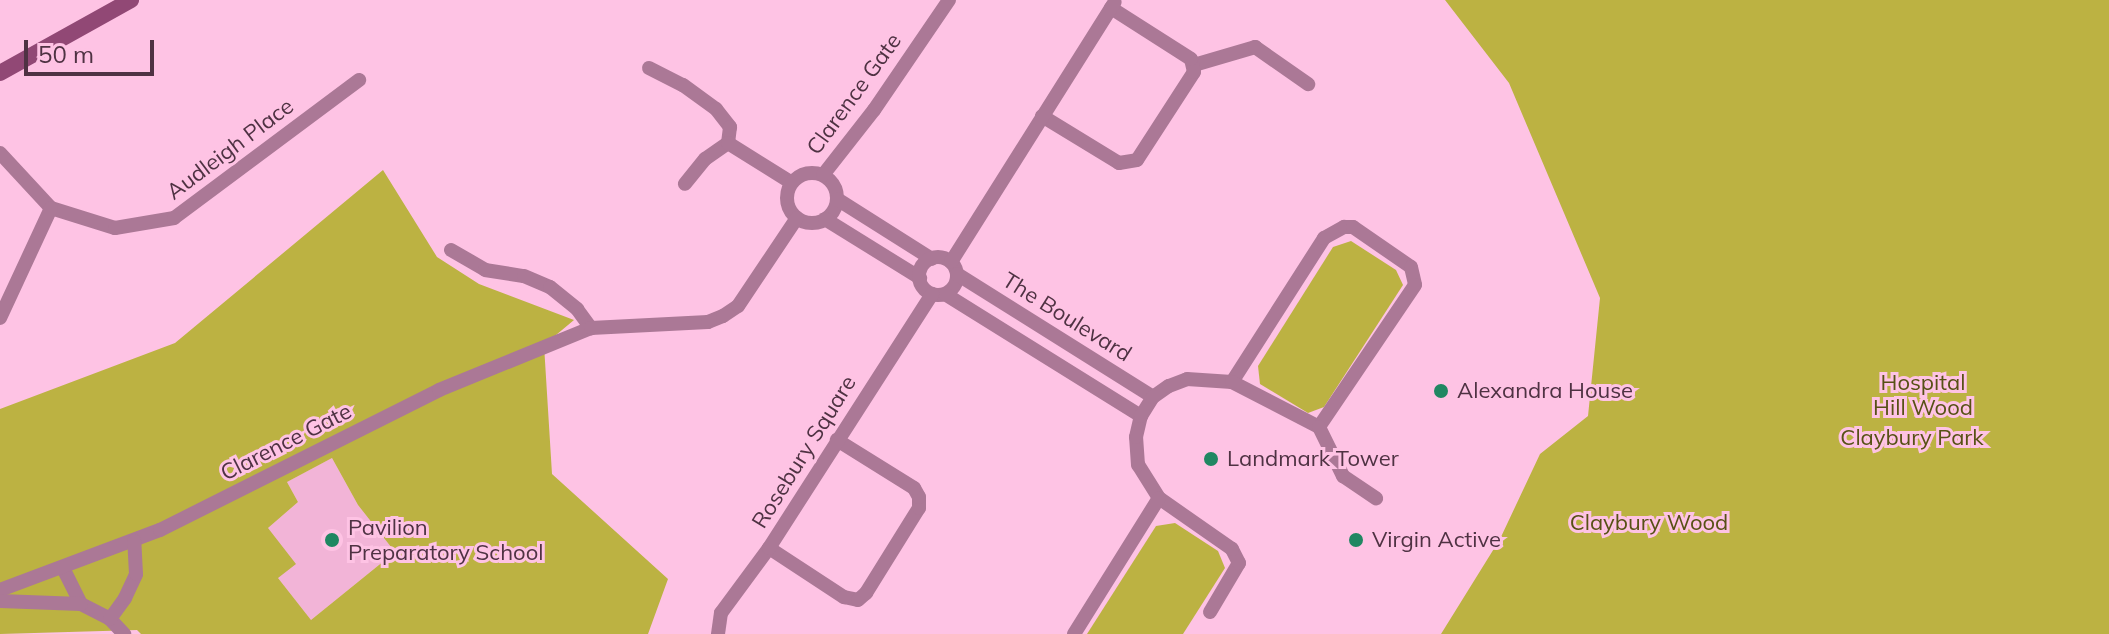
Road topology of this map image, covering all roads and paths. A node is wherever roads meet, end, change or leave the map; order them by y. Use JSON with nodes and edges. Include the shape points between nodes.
{"nodes":[{"id":1,"x":131,"y":0,"type":"edge"},
{"id":2,"x":949,"y":0,"type":"edge"},
{"id":3,"x":1114,"y":4,"type":"edge"},
{"id":4,"x":1194,"y":65,"type":"junction"},
{"id":5,"x":649,"y":68,"type":"dead end"},
{"id":6,"x":0,"y":73,"type":"edge"},
{"id":7,"x":359,"y":80,"type":"dead end"},
{"id":8,"x":1308,"y":84,"type":"dead end"},
{"id":9,"x":1042,"y":116,"type":"junction"},
{"id":10,"x":728,"y":143,"type":"junction"},
{"id":11,"x":0,"y":153,"type":"edge"},
{"id":12,"x":823,"y":175,"type":"junction"},
{"id":13,"x":792,"y":183,"type":"junction"},
{"id":14,"x":685,"y":184,"type":"dead end"},
{"id":15,"x":837,"y":199,"type":"junction"},
{"id":16,"x":51,"y":208,"type":"junction"},
{"id":17,"x":797,"y":218,"type":"junction"},
{"id":18,"x":825,"y":219,"type":"junction"},
{"id":19,"x":451,"y":250,"type":"dead end"},
{"id":20,"x":932,"y":259,"type":"junction"},
{"id":21,"x":954,"y":268,"type":"junction"},
{"id":22,"x":920,"y":278,"type":"junction"},
{"id":23,"x":938,"y":294,"type":"junction"},
{"id":24,"x":0,"y":318,"type":"edge"},
{"id":25,"x":591,"y":328,"type":"junction"},
{"id":26,"x":1232,"y":382,"type":"junction"},
{"id":27,"x":1153,"y":397,"type":"junction"},
{"id":28,"x":1141,"y":416,"type":"junction"},
{"id":29,"x":1319,"y":427,"type":"junction"},
{"id":30,"x":837,"y":440,"type":"junction"},
{"id":31,"x":1159,"y":498,"type":"junction"},
{"id":32,"x":1376,"y":498,"type":"dead end"},
{"id":33,"x":134,"y":541,"type":"junction"},
{"id":34,"x":769,"y":548,"type":"junction"},
{"id":35,"x":63,"y":568,"type":"junction"},
{"id":36,"x":0,"y":590,"type":"edge"},
{"id":37,"x":0,"y":601,"type":"edge"},
{"id":38,"x":81,"y":604,"type":"junction"},
{"id":39,"x":1210,"y":612,"type":"dead end"},
{"id":40,"x":110,"y":619,"type":"junction"},
{"id":41,"x":124,"y":634,"type":"edge"},
{"id":42,"x":718,"y":634,"type":"edge"},
{"id":43,"x":1074,"y":634,"type":"edge"}],
"edges":[{"from":1,"to":6,"type":"street"},
{"from":2,"to":12,"type":"street","name":"Clarence Gate"},
{"from":3,"to":4,"type":"street"},
{"from":3,"to":9,"type":"street"},
{"from":4,"to":8,"type":"street","via":[[1255,47]]},
{"from":4,"to":9,"type":"street","via":[[1137,160],[1119,163]]},
{"from":5,"to":10,"type":"street","via":[[716,109],[730,127]]},
{"from":7,"to":16,"type":"street","name":"Audleigh Place","via":[[174,218],[115,228]]},
{"from":9,"to":21,"type":"street"},
{"from":10,"to":13,"type":"street"},
{"from":10,"to":14,"type":"street","via":[[705,159]]},
{"from":11,"to":16,"type":"street","name":"Audleigh Place"},
{"from":12,"to":13,"type":"street","via":[[810,172]]},
{"from":12,"to":15,"type":"street","via":[[833,184]]},
{"from":13,"to":17,"type":"street","via":[[787,201]]},
{"from":15,"to":18,"type":"street"},
{"from":15,"to":20,"type":"street"},
{"from":16,"to":24,"type":"street"},
{"from":17,"to":18,"type":"street","via":[[808,223]]},
{"from":17,"to":25,"type":"street","name":"Clarence Gate","via":[[738,306],[723,316],[708,322]]},
{"from":18,"to":22,"type":"street"},
{"from":19,"to":25,"type":"street","via":[[485,270],[524,276],[550,287]]},
{"from":20,"to":21,"type":"street"},
{"from":20,"to":22,"type":"street","via":[[921,268]]},
{"from":21,"to":23,"type":"street","via":[[955,285]]},
{"from":21,"to":27,"type":"street","name":"The Boulevard"},
{"from":22,"to":23,"type":"street","via":[[923,288]]},
{"from":23,"to":28,"type":"street","name":"The Boulevard"},
{"from":23,"to":30,"type":"street","name":"Rosebury Square"},
{"from":25,"to":33,"type":"street","name":"Clarence Gate","via":[[439,390]]},
{"from":26,"to":27,"type":"street","via":[[1187,379]]},
{"from":26,"to":29,"type":"street"},
{"from":26,"to":29,"type":"street","via":[[1324,238],[1353,227],[1411,267],[1415,285]]},
{"from":27,"to":28,"type":"street"},
{"from":28,"to":31,"type":"street","via":[[1138,465]]},
{"from":29,"to":32,"type":"street","via":[[1343,476]]},
{"from":30,"to":34,"type":"street","name":"Rosebury Square"},
{"from":30,"to":34,"type":"street","via":[[914,488],[919,497],[919,508],[866,593],[858,600],[844,597]]},
{"from":31,"to":39,"type":"street","via":[[1232,549],[1239,563]]},
{"from":31,"to":43,"type":"street"},
{"from":33,"to":35,"type":"street","name":"Clarence Gate"},
{"from":33,"to":40,"type":"street","via":[[136,574]]},
{"from":34,"to":42,"type":"street","name":"Rosebury Square","via":[[721,613]]},
{"from":35,"to":36,"type":"street","name":"Clarence Gate"},
{"from":35,"to":38,"type":"street"},
{"from":37,"to":38,"type":"street"},
{"from":38,"to":40,"type":"street"},
{"from":40,"to":41,"type":"street"}]}
